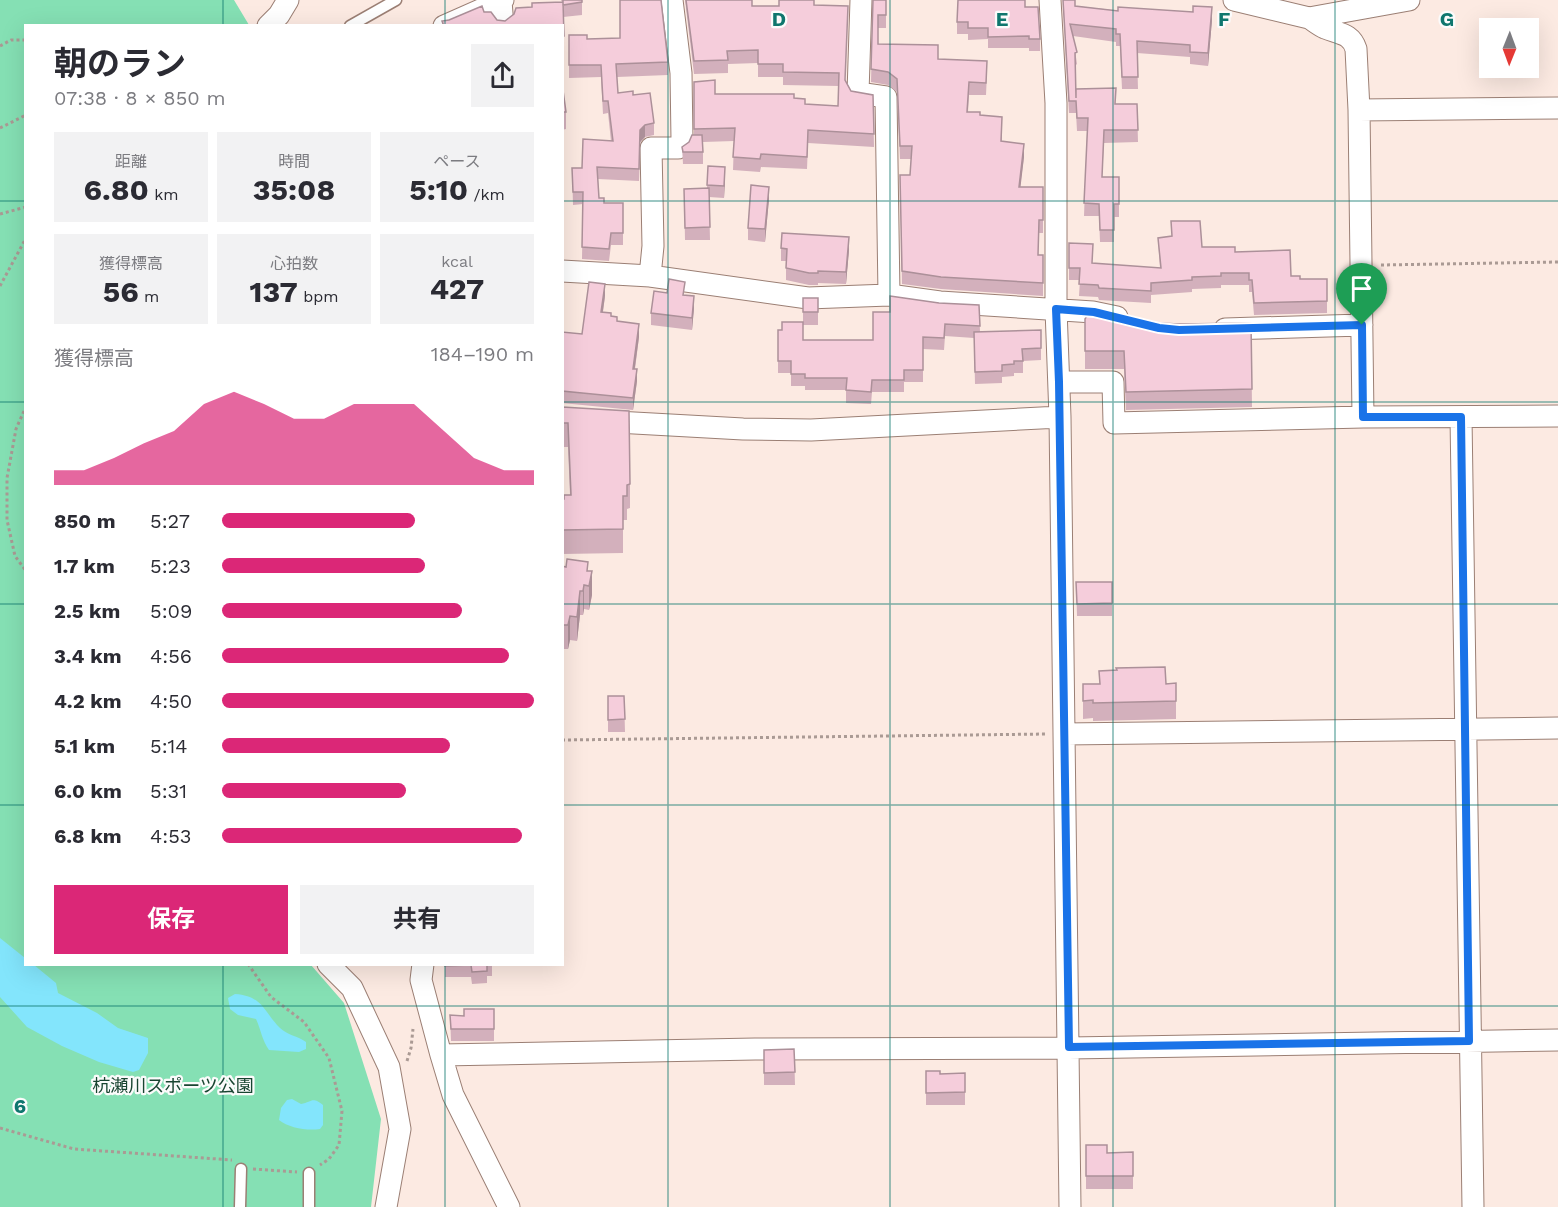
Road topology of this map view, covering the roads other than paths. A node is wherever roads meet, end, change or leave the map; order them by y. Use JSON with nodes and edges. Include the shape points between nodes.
{"nodes":[{"id":1,"x":288,"y":0,"type":"edge"},
{"id":2,"x":396,"y":0,"type":"edge"},
{"id":3,"x":502,"y":0,"type":"edge"},
{"id":4,"x":672,"y":0,"type":"edge"},
{"id":5,"x":861,"y":0,"type":"edge"},
{"id":6,"x":1050,"y":0,"type":"edge"},
{"id":7,"x":1234,"y":0,"type":"edge"},
{"id":8,"x":1409,"y":0,"type":"edge"},
{"id":9,"x":1309,"y":18,"type":"junction"},
{"id":10,"x":270,"y":24,"type":"edge"},
{"id":11,"x":354,"y":24,"type":"edge"},
{"id":12,"x":448,"y":24,"type":"edge"},
{"id":13,"x":503,"y":24,"type":"edge"},
{"id":14,"x":1558,"y":108,"type":"edge"},
{"id":15,"x":1359,"y":110,"type":"junction"},
{"id":16,"x":564,"y":271,"type":"edge"},
{"id":17,"x":650,"y":276,"type":"junction"},
{"id":18,"x":889,"y":296,"type":"junction"},
{"id":19,"x":1056,"y":309,"type":"junction"},
{"id":20,"x":1137,"y":322,"type":"edge"},
{"id":21,"x":1362,"y":325,"type":"junction"},
{"id":22,"x":1202,"y":329,"type":"edge"},
{"id":23,"x":1059,"y":382,"type":"junction"},
{"id":24,"x":1558,"y":416,"type":"edge"},
{"id":25,"x":1060,"y":417,"type":"junction"},
{"id":26,"x":1363,"y":417,"type":"junction"},
{"id":27,"x":1461,"y":417,"type":"junction"},
{"id":28,"x":564,"y":419,"type":"edge"},
{"id":29,"x":1558,"y":728,"type":"edge"},
{"id":30,"x":1467,"y":730,"type":"junction"},
{"id":31,"x":1064,"y":734,"type":"junction"},
{"id":32,"x":330,"y":966,"type":"edge"},
{"id":33,"x":423,"y":966,"type":"edge"},
{"id":34,"x":1558,"y":1040,"type":"edge"},
{"id":35,"x":1469,"y":1041,"type":"junction"},
{"id":36,"x":1069,"y":1047,"type":"junction"},
{"id":37,"x":441,"y":1054,"type":"junction"},
{"id":38,"x":240,"y":1169,"type":"road end"},
{"id":39,"x":309,"y":1173,"type":"road end"},
{"id":40,"x":240,"y":1207,"type":"edge"},
{"id":41,"x":309,"y":1207,"type":"edge"},
{"id":42,"x":386,"y":1207,"type":"edge"},
{"id":43,"x":509,"y":1207,"type":"edge"},
{"id":44,"x":1070,"y":1207,"type":"edge"},
{"id":45,"x":1473,"y":1207,"type":"edge"}],
"edges":[{"from":1,"to":10,"type":"street"},
{"from":2,"to":11,"type":"lane"},
{"from":3,"to":12,"type":"street"},
{"from":3,"to":13,"type":"street"},
{"from":4,"to":17,"type":"street","via":[[681,73],[682,140],[678,148],[651,148]]},
{"from":5,"to":18,"type":"street","via":[[858,93],[886,97]]},
{"from":6,"to":19,"type":"street","via":[[1056,103]]},
{"from":7,"to":9,"type":"street"},
{"from":8,"to":9,"type":"street"},
{"from":9,"to":15,"type":"street","via":[[1354,42]]},
{"from":14,"to":15,"type":"street"},
{"from":15,"to":21,"type":"street"},
{"from":16,"to":17,"type":"street"},
{"from":17,"to":18,"type":"street","via":[[808,298]]},
{"from":18,"to":19,"type":"street"},
{"from":19,"to":20,"type":"street","via":[[1094,312]]},
{"from":19,"to":23,"type":"street"},
{"from":21,"to":22,"type":"street"},
{"from":21,"to":26,"type":"street"},
{"from":23,"to":25,"type":"street"},
{"from":23,"to":26,"type":"street","via":[[1113,382],[1114,423]]},
{"from":24,"to":27,"type":"street"},
{"from":25,"to":28,"type":"street","via":[[811,430]]},
{"from":25,"to":31,"type":"street"},
{"from":26,"to":27,"type":"street"},
{"from":27,"to":30,"type":"street"},
{"from":29,"to":30,"type":"street"},
{"from":30,"to":31,"type":"street"},
{"from":30,"to":35,"type":"street"},
{"from":31,"to":36,"type":"street"},
{"from":32,"to":42,"type":"street","via":[[352,988],[389,1067],[400,1129]]},
{"from":33,"to":37,"type":"street","via":[[421,980]]},
{"from":34,"to":35,"type":"street"},
{"from":35,"to":36,"type":"street"},
{"from":35,"to":45,"type":"street"},
{"from":36,"to":37,"type":"street"},
{"from":36,"to":44,"type":"street"},
{"from":37,"to":43,"type":"street","via":[[453,1095]]},
{"from":38,"to":40,"type":"lane"},
{"from":39,"to":41,"type":"lane"}]}
